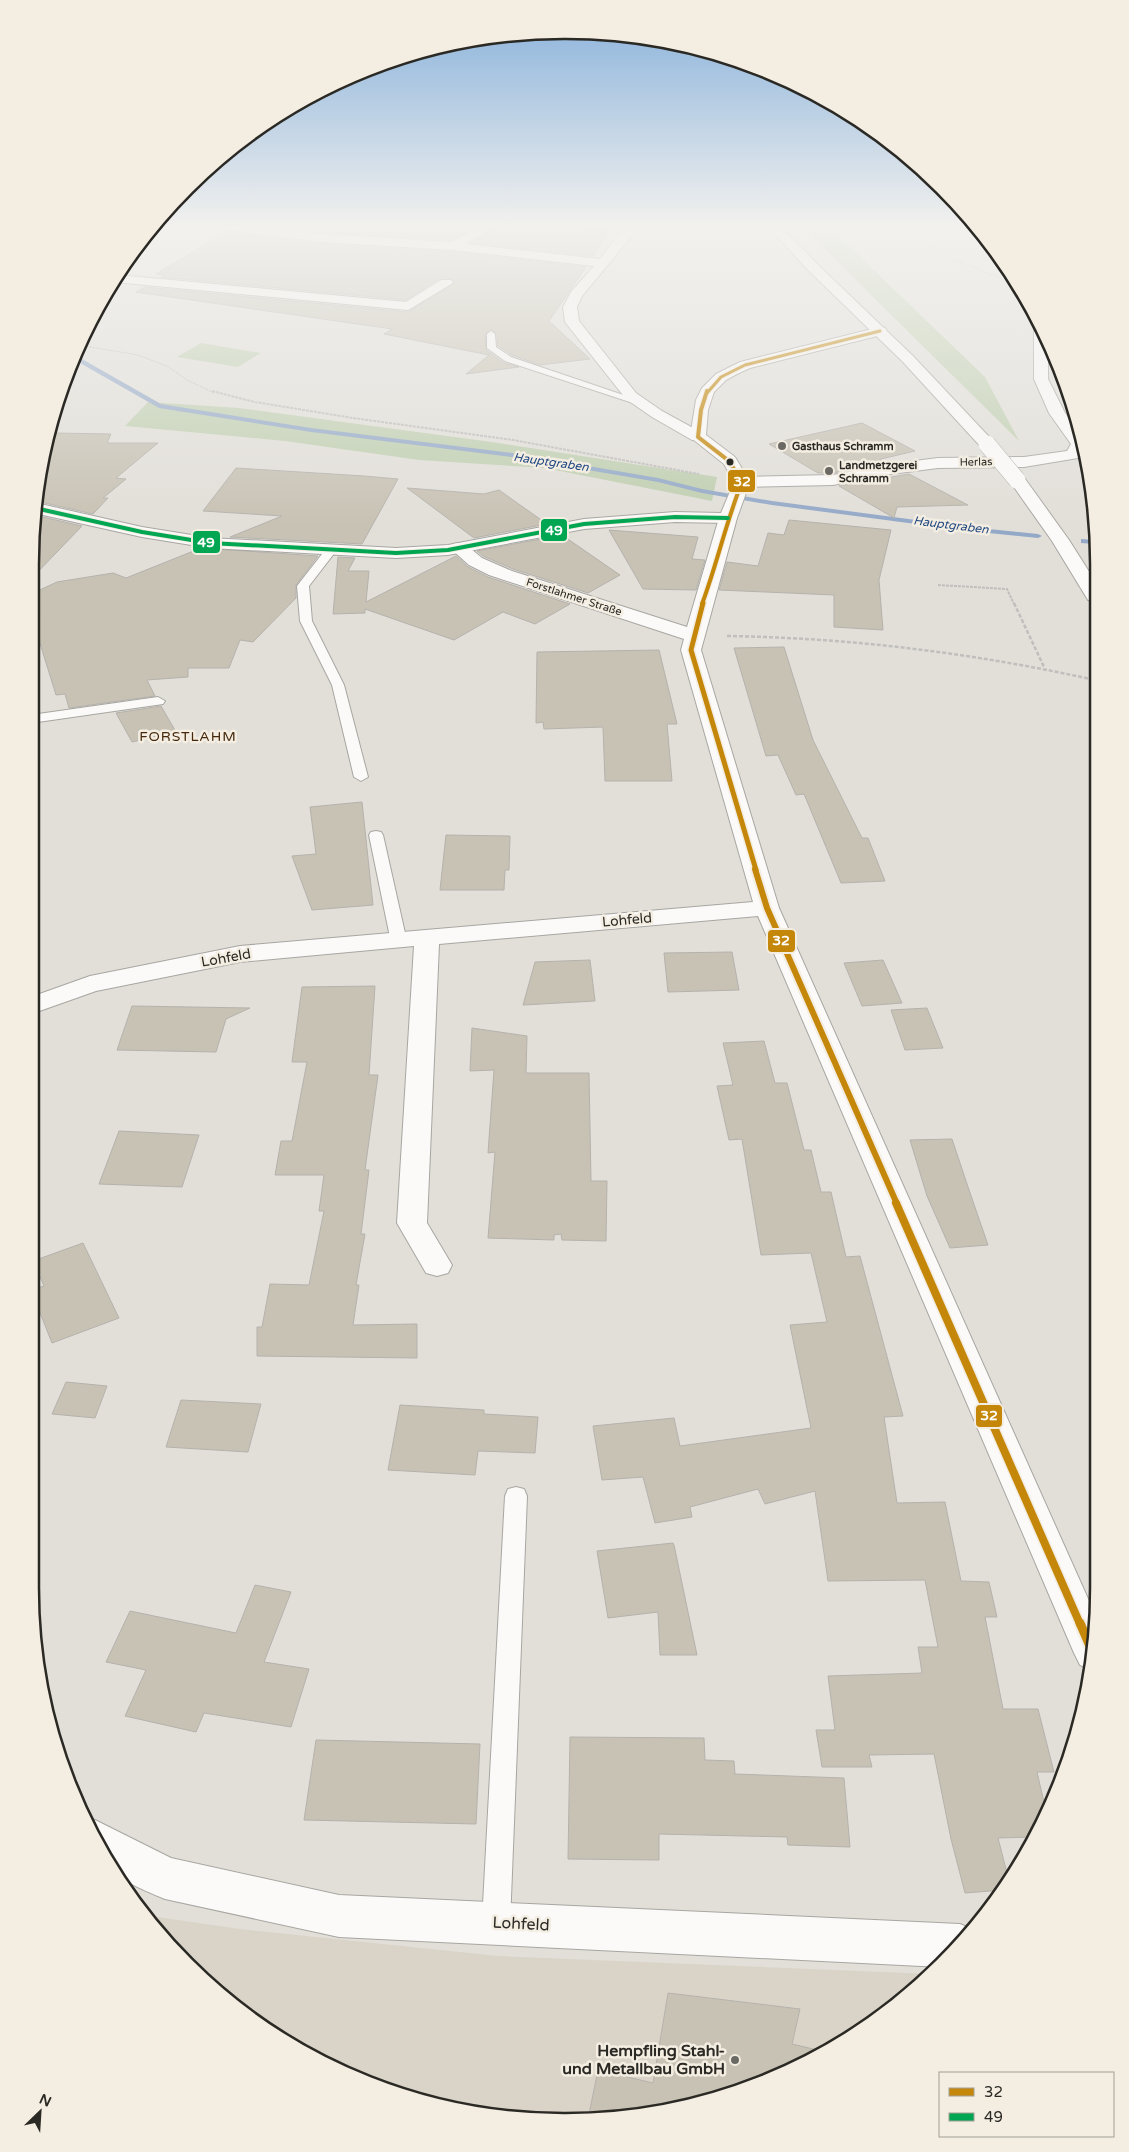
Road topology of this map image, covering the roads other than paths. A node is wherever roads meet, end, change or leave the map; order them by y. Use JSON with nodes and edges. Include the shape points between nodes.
{"nodes":[{"id":1,"x":574,"y":324,"type":"edge"},
{"id":2,"x":873,"y":324,"type":"edge"},
{"id":3,"x":880,"y":331,"type":"junction"},
{"id":4,"x":491,"y":334,"type":"dead end"},
{"id":5,"x":1041,"y":343,"type":"edge"},
{"id":6,"x":1040,"y":379,"type":"junction"},
{"id":7,"x":1056,"y":379,"type":"dead end"},
{"id":8,"x":642,"y":403,"type":"junction"},
{"id":9,"x":1074,"y":436,"type":"edge"},
{"id":10,"x":698,"y":437,"type":"junction"},
{"id":11,"x":1077,"y":450,"type":"edge"},
{"id":12,"x":742,"y":482,"type":"junction"},
{"id":13,"x":42,"y":510,"type":"edge"},
{"id":14,"x":728,"y":518,"type":"junction"},
{"id":15,"x":459,"y":548,"type":"junction"},
{"id":16,"x":330,"y":551,"type":"junction"},
{"id":17,"x":1090,"y":588,"type":"edge"},
{"id":18,"x":694,"y":636,"type":"junction"},
{"id":19,"x":158,"y":701,"type":"dead end"},
{"id":20,"x":39,"y":718,"type":"edge"},
{"id":21,"x":362,"y":776,"type":"dead end"},
{"id":22,"x":376,"y":835,"type":"dead end"},
{"id":23,"x":768,"y":908,"type":"junction"},
{"id":24,"x":426,"y":938,"type":"junction"},
{"id":25,"x":399,"y":942,"type":"junction"},
{"id":26,"x":39,"y":1003,"type":"edge"},
{"id":27,"x":437,"y":1265,"type":"dead end"},
{"id":28,"x":516,"y":1496,"type":"dead end"},
{"id":29,"x":1087,"y":1640,"type":"edge"},
{"id":30,"x":107,"y":1847,"type":"edge"},
{"id":31,"x":496,"y":1923,"type":"junction"},
{"id":32,"x":949,"y":1945,"type":"edge"}],
"edges":[{"from":1,"to":8,"type":"street","via":[[631,396]]},
{"from":2,"to":3,"type":"street"},
{"from":3,"to":10,"type":"street","via":[[724,373],[702,399]]},
{"from":3,"to":17,"type":"street","bridge":true,"via":[[945,397],[1017,480]]},
{"from":4,"to":8,"type":"lane","via":[[492,348],[508,358]]},
{"from":5,"to":6,"type":"street","name":"Herlas"},
{"from":6,"to":7,"type":"street"},
{"from":6,"to":9,"type":"street","name":"Herlas","via":[[1057,413]]},
{"from":8,"to":10,"type":"street"},
{"from":10,"to":12,"type":"street","via":[[726,456],[737,468]]},
{"from":11,"to":12,"type":"street","name":"Herlas","via":[[1072,455],[1024,462],[938,463],[833,480]]},
{"from":12,"to":14,"type":"street"},
{"from":13,"to":16,"type":"street","via":[[210,543]]},
{"from":14,"to":15,"type":"street","via":[[675,517],[584,524]]},
{"from":14,"to":18,"type":"street"},
{"from":15,"to":16,"type":"street","via":[[396,553]]},
{"from":15,"to":18,"type":"street","name":"Forstlahmer Straße","via":[[471,560],[500,573]]},
{"from":16,"to":21,"type":"lane","via":[[303,586],[306,621],[338,685]]},
{"from":18,"to":23,"type":"street","via":[[690,650]]},
{"from":19,"to":20,"type":"lane"},
{"from":22,"to":25,"type":"lane"},
{"from":23,"to":24,"type":"street","name":"Lohfeld"},
{"from":23,"to":29,"type":"street"},
{"from":24,"to":25,"type":"street","name":"Lohfeld"},
{"from":24,"to":27,"type":"street","via":[[412,1223]]},
{"from":25,"to":26,"type":"street","name":"Lohfeld","via":[[240,954],[90,984]]},
{"from":28,"to":31,"type":"lane"},
{"from":30,"to":31,"type":"street","name":"Lohfeld","via":[[165,1878],[339,1916]]},
{"from":31,"to":32,"type":"street","name":"Lohfeld"}]}
